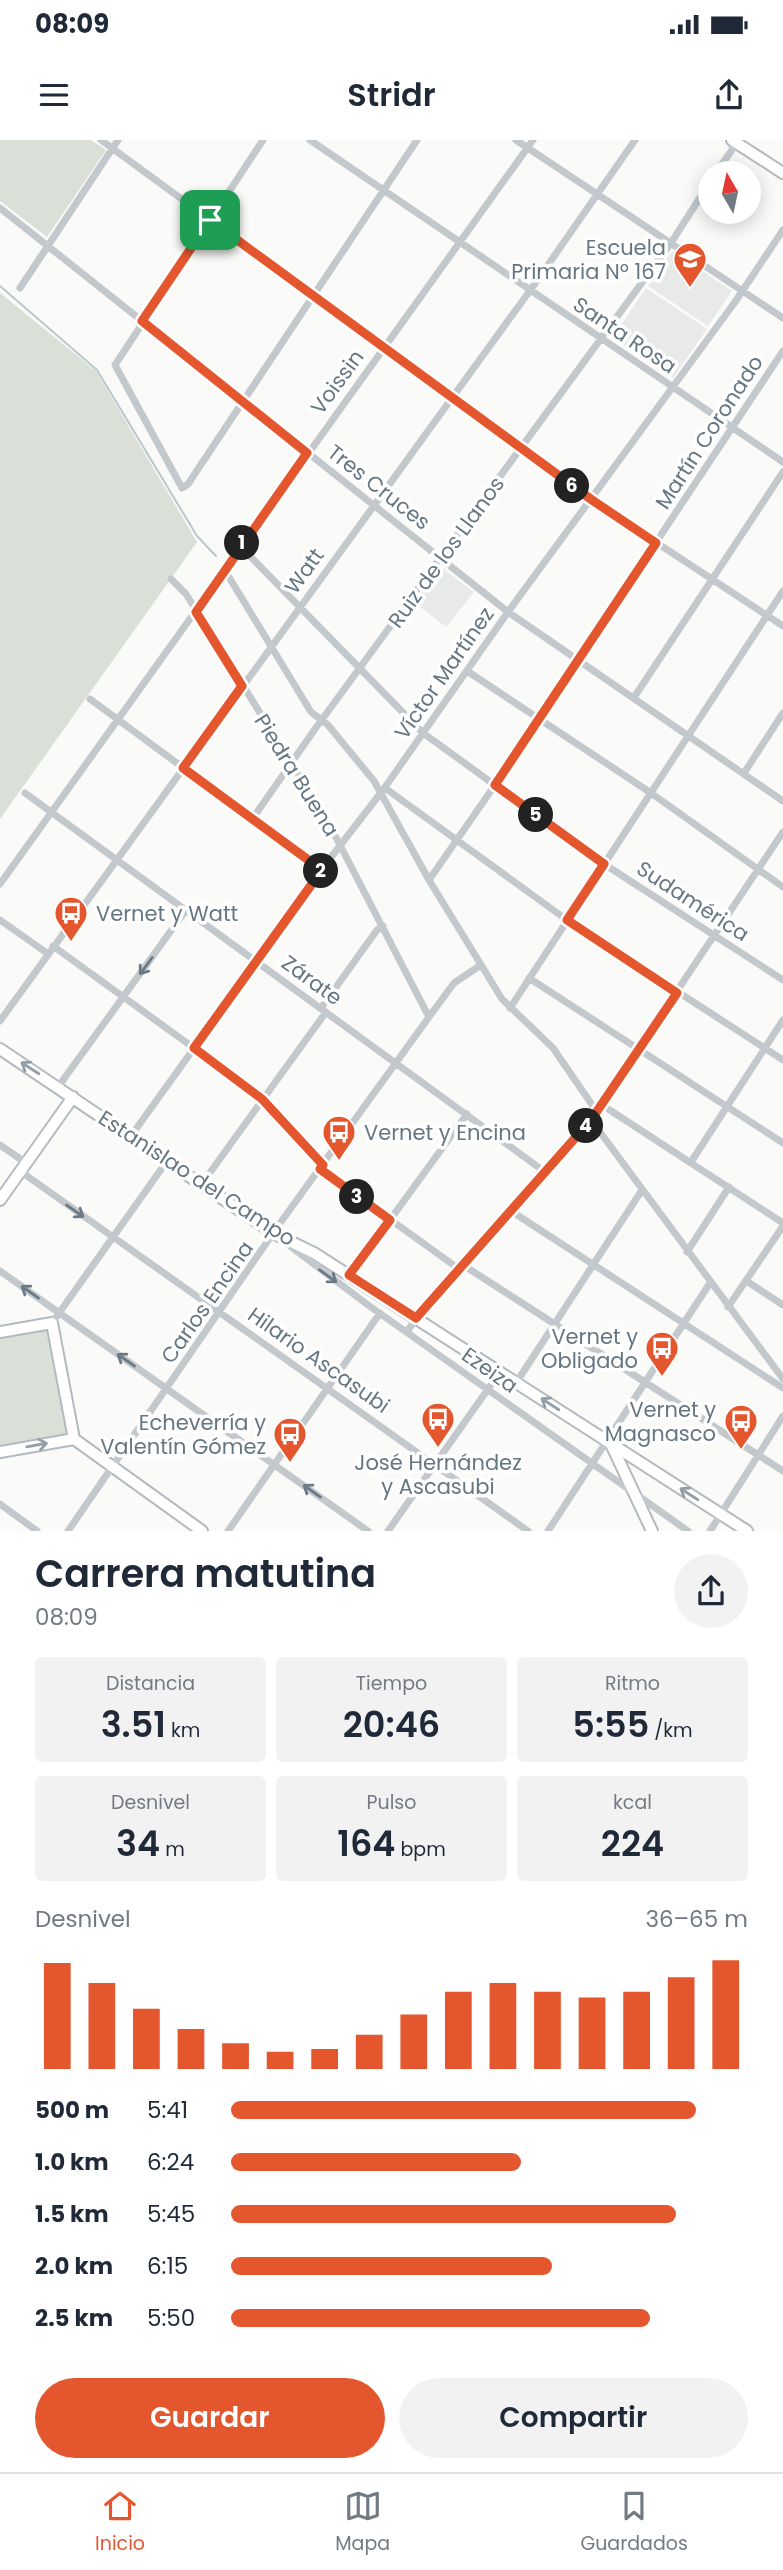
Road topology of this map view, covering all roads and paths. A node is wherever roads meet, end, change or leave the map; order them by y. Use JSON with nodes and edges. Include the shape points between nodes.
{"nodes":[{"id":1,"x":101,"y":140,"type":"edge"},
{"id":2,"x":118,"y":140,"type":"edge"},
{"id":3,"x":263,"y":140,"type":"edge"},
{"id":4,"x":310,"y":140,"type":"edge"},
{"id":5,"x":417,"y":140,"type":"edge"},
{"id":6,"x":516,"y":140,"type":"edge"},
{"id":7,"x":635,"y":140,"type":"edge"},
{"id":8,"x":736,"y":141,"type":"edge"},
{"id":9,"x":530,"y":144,"type":"edge"},
{"id":10,"x":113,"y":149,"type":"junction"},
{"id":11,"x":724,"y":161,"type":"edge"},
{"id":12,"x":783,"y":173,"type":"edge"},
{"id":13,"x":383,"y":190,"type":"junction"},
{"id":14,"x":598,"y":195,"type":"junction"},
{"id":15,"x":698,"y":201,"type":"edge"},
{"id":16,"x":0,"y":208,"type":"edge"},
{"id":17,"x":210,"y":220,"type":"junction"},
{"id":18,"x":783,"y":230,"type":"edge"},
{"id":19,"x":460,"y":242,"type":"junction"},
{"id":20,"x":671,"y":243,"type":"junction"},
{"id":21,"x":48,"y":246,"type":"junction"},
{"id":22,"x":20,"y":288,"type":"dead end"},
{"id":23,"x":528,"y":290,"type":"junction"},
{"id":24,"x":743,"y":291,"type":"junction"},
{"id":25,"x":314,"y":297,"type":"junction"},
{"id":26,"x":783,"y":318,"type":"edge"},
{"id":27,"x":142,"y":321,"type":"junction"},
{"id":28,"x":601,"y":339,"type":"junction"},
{"id":29,"x":383,"y":347,"type":"junction"},
{"id":30,"x":783,"y":351,"type":"edge"},
{"id":31,"x":672,"y":388,"type":"junction"},
{"id":32,"x":451,"y":397,"type":"junction"},
{"id":33,"x":244,"y":402,"type":"junction"},
{"id":34,"x":732,"y":428,"type":"junction"},
{"id":35,"x":521,"y":448,"type":"junction"},
{"id":36,"x":307,"y":453,"type":"junction"},
{"id":37,"x":783,"y":462,"type":"edge"},
{"id":38,"x":783,"y":472,"type":"edge"},
{"id":39,"x":592,"y":500,"type":"junction"},
{"id":40,"x":373,"y":505,"type":"junction"},
{"id":41,"x":656,"y":543,"type":"junction"},
{"id":42,"x":240,"y":547,"type":"junction"},
{"id":43,"x":441,"y":559,"type":"junction"},
{"id":44,"x":224,"y":569,"type":"junction"},
{"id":45,"x":171,"y":579,"type":"dead end"},
{"id":46,"x":712,"y":580,"type":"junction"},
{"id":47,"x":783,"y":591,"type":"edge"},
{"id":48,"x":300,"y":607,"type":"junction"},
{"id":49,"x":196,"y":612,"type":"junction"},
{"id":50,"x":509,"y":612,"type":"junction"},
{"id":51,"x":767,"y":615,"type":"junction"},
{"id":52,"x":783,"y":626,"type":"edge"},
{"id":53,"x":272,"y":645,"type":"junction"},
{"id":54,"x":578,"y":660,"type":"junction"},
{"id":55,"x":360,"y":669,"type":"junction"},
{"id":56,"x":467,"y":671,"type":"junction"},
{"id":57,"x":242,"y":686,"type":"junction"},
{"id":58,"x":635,"y":696,"type":"junction"},
{"id":59,"x":90,"y":699,"type":"dead end"},
{"id":60,"x":783,"y":713,"type":"edge"},
{"id":61,"x":117,"y":720,"type":"junction"},
{"id":62,"x":321,"y":720,"type":"junction"},
{"id":63,"x":539,"y":720,"type":"junction"},
{"id":64,"x":423,"y":733,"type":"junction"},
{"id":65,"x":690,"y":734,"type":"junction"},
{"id":66,"x":291,"y":765,"type":"junction"},
{"id":67,"x":183,"y":768,"type":"junction"},
{"id":68,"x":744,"y":773,"type":"junction"},
{"id":69,"x":495,"y":785,"type":"junction"},
{"id":70,"x":383,"y":791,"type":"junction"},
{"id":71,"x":25,"y":793,"type":"dead end"},
{"id":72,"x":651,"y":793,"type":"junction"},
{"id":73,"x":783,"y":801,"type":"edge"},
{"id":74,"x":52,"y":812,"type":"junction"},
{"id":75,"x":253,"y":818,"type":"junction"},
{"id":76,"x":783,"y":832,"type":"edge"},
{"id":77,"x":457,"y":840,"type":"junction"},
{"id":78,"x":340,"y":845,"type":"junction"},
{"id":79,"x":117,"y":859,"type":"junction"},
{"id":80,"x":604,"y":864,"type":"junction"},
{"id":81,"x":322,"y":870,"type":"junction"},
{"id":82,"x":758,"y":871,"type":"junction"},
{"id":83,"x":429,"y":880,"type":"junction"},
{"id":84,"x":0,"y":884,"type":"edge"},
{"id":85,"x":783,"y":887,"type":"edge"},
{"id":86,"x":186,"y":910,"type":"junction"},
{"id":87,"x":0,"y":920,"type":"edge"},
{"id":88,"x":567,"y":920,"type":"junction"},
{"id":89,"x":383,"y":926,"type":"junction"},
{"id":90,"x":715,"y":936,"type":"junction"},
{"id":91,"x":53,"y":946,"type":"junction"},
{"id":92,"x":47,"y":953,"type":"junction"},
{"id":93,"x":257,"y":962,"type":"junction"},
{"id":94,"x":481,"y":965,"type":"junction"},
{"id":95,"x":529,"y":978,"type":"junction"},
{"id":96,"x":783,"y":980,"type":"edge"},
{"id":97,"x":677,"y":993,"type":"junction"},
{"id":98,"x":124,"y":997,"type":"junction"},
{"id":99,"x":510,"y":1008,"type":"junction"},
{"id":100,"x":323,"y":1010,"type":"junction"},
{"id":101,"x":429,"y":1017,"type":"junction"},
{"id":102,"x":783,"y":1020,"type":"edge"},
{"id":103,"x":0,"y":1021,"type":"edge"},
{"id":104,"x":194,"y":1048,"type":"junction"},
{"id":105,"x":639,"y":1049,"type":"junction"},
{"id":106,"x":765,"y":1049,"type":"junction"},
{"id":107,"x":1,"y":1050,"type":"edge"},
{"id":108,"x":783,"y":1060,"type":"edge"},
{"id":109,"x":396,"y":1063,"type":"junction"},
{"id":110,"x":58,"y":1087,"type":"junction"},
{"id":111,"x":73,"y":1097,"type":"junction"},
{"id":112,"x":262,"y":1099,"type":"junction"},
{"id":113,"x":727,"y":1107,"type":"junction"},
{"id":114,"x":599,"y":1108,"type":"junction"},
{"id":115,"x":467,"y":1114,"type":"junction"},
{"id":116,"x":591,"y":1120,"type":"junction"},
{"id":117,"x":131,"y":1136,"type":"junction"},
{"id":118,"x":783,"y":1143,"type":"edge"},
{"id":119,"x":0,"y":1144,"type":"edge"},
{"id":120,"x":167,"y":1160,"type":"junction"},
{"id":121,"x":691,"y":1162,"type":"junction"},
{"id":122,"x":23,"y":1167,"type":"junction"},
{"id":123,"x":322,"y":1167,"type":"junction"},
{"id":124,"x":545,"y":1171,"type":"junction"},
{"id":125,"x":201,"y":1185,"type":"junction"},
{"id":126,"x":729,"y":1187,"type":"junction"},
{"id":127,"x":642,"y":1190,"type":"junction"},
{"id":128,"x":0,"y":1199,"type":"edge"},
{"id":129,"x":511,"y":1211,"type":"junction"},
{"id":130,"x":390,"y":1220,"type":"junction"},
{"id":131,"x":783,"y":1225,"type":"edge"},
{"id":132,"x":275,"y":1234,"type":"junction"},
{"id":133,"x":113,"y":1237,"type":"junction"},
{"id":134,"x":687,"y":1252,"type":"junction"},
{"id":135,"x":591,"y":1264,"type":"junction"},
{"id":136,"x":461,"y":1267,"type":"junction"},
{"id":137,"x":0,"y":1271,"type":"edge"},
{"id":138,"x":349,"y":1275,"type":"junction"},
{"id":139,"x":748,"y":1282,"type":"junction"},
{"id":140,"x":710,"y":1283,"type":"junction"},
{"id":141,"x":783,"y":1305,"type":"edge"},
{"id":142,"x":728,"y":1307,"type":"junction"},
{"id":143,"x":60,"y":1312,"type":"junction"},
{"id":144,"x":221,"y":1313,"type":"junction"},
{"id":145,"x":380,"y":1313,"type":"junction"},
{"id":146,"x":416,"y":1318,"type":"junction"},
{"id":147,"x":553,"y":1322,"type":"junction"},
{"id":148,"x":52,"y":1323,"type":"junction"},
{"id":149,"x":683,"y":1323,"type":"junction"},
{"id":150,"x":0,"y":1332,"type":"edge"},
{"id":151,"x":408,"y":1332,"type":"junction"},
{"id":152,"x":500,"y":1373,"type":"junction"},
{"id":153,"x":783,"y":1379,"type":"edge"},
{"id":154,"x":516,"y":1382,"type":"junction"},
{"id":155,"x":646,"y":1382,"type":"junction"},
{"id":156,"x":328,"y":1388,"type":"junction"},
{"id":157,"x":783,"y":1388,"type":"edge"},
{"id":158,"x":168,"y":1389,"type":"junction"},
{"id":159,"x":487,"y":1389,"type":"junction"},
{"id":160,"x":783,"y":1416,"type":"edge"},
{"id":161,"x":74,"y":1439,"type":"junction"},
{"id":162,"x":609,"y":1443,"type":"junction"},
{"id":163,"x":0,"y":1452,"type":"edge"},
{"id":164,"x":757,"y":1455,"type":"junction"},
{"id":165,"x":275,"y":1464,"type":"junction"},
{"id":166,"x":435,"y":1464,"type":"junction"},
{"id":167,"x":593,"y":1465,"type":"junction"},
{"id":168,"x":114,"y":1467,"type":"junction"},
{"id":169,"x":783,"y":1471,"type":"edge"},
{"id":170,"x":634,"y":1492,"type":"junction"},
{"id":171,"x":0,"y":1504,"type":"edge"},
{"id":172,"x":720,"y":1514,"type":"junction"},
{"id":173,"x":37,"y":1531,"type":"edge"},
{"id":174,"x":68,"y":1531,"type":"edge"},
{"id":175,"x":202,"y":1531,"type":"edge"},
{"id":176,"x":228,"y":1531,"type":"edge"},
{"id":177,"x":368,"y":1531,"type":"edge"},
{"id":178,"x":387,"y":1531,"type":"edge"},
{"id":179,"x":528,"y":1531,"type":"edge"},
{"id":180,"x":548,"y":1531,"type":"edge"},
{"id":181,"x":652,"y":1531,"type":"edge"},
{"id":182,"x":688,"y":1531,"type":"edge"},
{"id":183,"x":710,"y":1531,"type":"edge"},
{"id":184,"x":747,"y":1531,"type":"edge"}],
"edges":[{"from":1,"to":10,"type":"street"},
{"from":2,"to":10,"type":"street"},
{"from":3,"to":17,"type":"street"},
{"from":4,"to":13,"type":"street","name":"Santa Rosa"},
{"from":5,"to":13,"type":"street"},
{"from":6,"to":9,"type":"street"},
{"from":7,"to":14,"type":"street","name":"Watt"},
{"from":8,"to":11,"type":"street"},
{"from":8,"to":12,"type":"street"},
{"from":9,"to":14,"type":"street"},
{"from":9,"to":19,"type":"street","name":"Voissin"},
{"from":10,"to":17,"type":"street"},
{"from":10,"to":21,"type":"street"},
{"from":13,"to":19,"type":"street","name":"Santa Rosa"},
{"from":13,"to":25,"type":"street"},
{"from":14,"to":20,"type":"street"},
{"from":14,"to":23,"type":"street","name":"Watt"},
{"from":15,"to":20,"type":"street","name":"Ruiz de los Llanos"},
{"from":16,"to":21,"type":"street","name":"Tres Cruces"},
{"from":17,"to":25,"type":"street"},
{"from":17,"to":27,"type":"street"},
{"from":18,"to":24,"type":"street","name":"Víctor Martínez"},
{"from":19,"to":23,"type":"street","name":"Santa Rosa"},
{"from":19,"to":29,"type":"street","name":"Voissin"},
{"from":20,"to":24,"type":"street"},
{"from":20,"to":28,"type":"street","name":"Ruiz de los Llanos"},
{"from":21,"to":22,"type":"street"},
{"from":21,"to":27,"type":"street","name":"Tres Cruces"},
{"from":23,"to":28,"type":"street","name":"Santa Rosa"},
{"from":23,"to":32,"type":"street","name":"Watt"},
{"from":24,"to":26,"type":"street"},
{"from":24,"to":31,"type":"street","name":"Víctor Martínez"},
{"from":25,"to":29,"type":"street"},
{"from":25,"to":33,"type":"street"},
{"from":27,"to":33,"type":"street","name":"Tres Cruces"},
{"from":27,"to":33,"type":"street","via":[[115,369],[182,488]]},
{"from":28,"to":31,"type":"street","name":"Santa Rosa"},
{"from":28,"to":35,"type":"street","name":"Ruiz de los Llanos"},
{"from":29,"to":32,"type":"street"},
{"from":29,"to":36,"type":"street","name":"Voissin"},
{"from":30,"to":34,"type":"street","name":"Martín Coronado"},
{"from":31,"to":34,"type":"street","name":"Santa Rosa"},
{"from":31,"to":39,"type":"street","name":"Víctor Martínez"},
{"from":32,"to":35,"type":"street"},
{"from":32,"to":40,"type":"street","name":"Watt"},
{"from":33,"to":36,"type":"street","name":"Tres Cruces"},
{"from":34,"to":37,"type":"street","name":"Santa Rosa"},
{"from":34,"to":41,"type":"street","name":"Martín Coronado"},
{"from":35,"to":39,"type":"street"},
{"from":35,"to":43,"type":"street","name":"Ruiz de los Llanos"},
{"from":36,"to":40,"type":"street","name":"Tres Cruces"},
{"from":36,"to":42,"type":"street","name":"Voissin"},
{"from":38,"to":46,"type":"street"},
{"from":39,"to":41,"type":"street"},
{"from":39,"to":50,"type":"street","name":"Víctor Martínez"},
{"from":40,"to":43,"type":"street","name":"Tres Cruces"},
{"from":40,"to":48,"type":"street","name":"Watt"},
{"from":41,"to":46,"type":"street"},
{"from":41,"to":54,"type":"street","name":"Martín Coronado"},
{"from":42,"to":44,"type":"street","name":"Voissin"},
{"from":42,"to":48,"type":"street","name":"Sudamérica"},
{"from":43,"to":50,"type":"street","name":"Tres Cruces"},
{"from":43,"to":55,"type":"street","name":"Ruiz de los Llanos"},
{"from":44,"to":49,"type":"street","name":"Voissin"},
{"from":44,"to":53,"type":"street"},
{"from":45,"to":49,"type":"street","name":"Piedra Buena"},
{"from":46,"to":51,"type":"street"},
{"from":46,"to":58,"type":"street"},
{"from":47,"to":51,"type":"street"},
{"from":48,"to":53,"type":"street","name":"Watt"},
{"from":48,"to":55,"type":"street","name":"Sudamérica"},
{"from":49,"to":57,"type":"street","name":"Piedra Buena"},
{"from":49,"to":61,"type":"street","name":"Voissin"},
{"from":50,"to":54,"type":"street","name":"Tres Cruces"},
{"from":50,"to":56,"type":"street","name":"Víctor Martínez"},
{"from":51,"to":52,"type":"street"},
{"from":51,"to":65,"type":"street"},
{"from":53,"to":57,"type":"street","name":"Watt"},
{"from":53,"to":62,"type":"street","via":[[311,712]]},
{"from":54,"to":58,"type":"street","name":"Tres Cruces"},
{"from":54,"to":63,"type":"street","name":"Martín Coronado"},
{"from":55,"to":62,"type":"street","name":"Ruiz de los Llanos"},
{"from":55,"to":64,"type":"street","name":"Sudamérica"},
{"from":56,"to":63,"type":"street"},
{"from":56,"to":64,"type":"street","name":"Víctor Martínez"},
{"from":57,"to":66,"type":"street","name":"Piedra Buena"},
{"from":57,"to":67,"type":"street","name":"Watt"},
{"from":58,"to":65,"type":"street","name":"Tres Cruces"},
{"from":59,"to":61,"type":"street"},
{"from":60,"to":68,"type":"street"},
{"from":61,"to":67,"type":"street"},
{"from":61,"to":74,"type":"street","name":"Voissin"},
{"from":62,"to":66,"type":"street","name":"Ruiz de los Llanos"},
{"from":62,"to":70,"type":"street"},
{"from":63,"to":69,"type":"street","name":"Martín Coronado"},
{"from":63,"to":72,"type":"street"},
{"from":64,"to":69,"type":"street","name":"Sudamérica"},
{"from":64,"to":70,"type":"street","name":"Víctor Martínez"},
{"from":65,"to":68,"type":"street","name":"Tres Cruces"},
{"from":65,"to":72,"type":"street"},
{"from":66,"to":75,"type":"street","name":"Ruiz de los Llanos"},
{"from":66,"to":78,"type":"street","name":"Piedra Buena"},
{"from":67,"to":75,"type":"street"},
{"from":67,"to":79,"type":"street","name":"Watt"},
{"from":68,"to":73,"type":"street","name":"Tres Cruces"},
{"from":69,"to":77,"type":"street","name":"Martín Coronado"},
{"from":69,"to":80,"type":"street","name":"Sudamérica"},
{"from":70,"to":77,"type":"street"},
{"from":70,"to":78,"type":"street","name":"Víctor Martínez"},
{"from":70,"to":83,"type":"street"},
{"from":71,"to":74,"type":"street","name":"Zárate"},
{"from":72,"to":80,"type":"street"},
{"from":72,"to":82,"type":"street"},
{"from":74,"to":79,"type":"street","name":"Zárate"},
{"from":74,"to":84,"type":"street","name":"Voissin"},
{"from":75,"to":81,"type":"street"},
{"from":76,"to":82,"type":"street"},
{"from":77,"to":83,"type":"street","name":"Martín Coronado"},
{"from":77,"to":88,"type":"street"},
{"from":78,"to":81,"type":"street","name":"Víctor Martínez"},
{"from":78,"to":89,"type":"street","name":"Piedra Buena"},
{"from":79,"to":86,"type":"street","name":"Zárate"},
{"from":79,"to":91,"type":"street","name":"Watt"},
{"from":80,"to":88,"type":"street"},
{"from":80,"to":90,"type":"street","name":"Sudamérica"},
{"from":81,"to":93,"type":"street","name":"Víctor Martínez"},
{"from":82,"to":85,"type":"street"},
{"from":82,"to":90,"type":"street"},
{"from":83,"to":94,"type":"street"},
{"from":86,"to":93,"type":"street","name":"Zárate"},
{"from":86,"to":98,"type":"street","one_way":true},
{"from":87,"to":92,"type":"street"},
{"from":88,"to":95,"type":"street"},
{"from":88,"to":97,"type":"street"},
{"from":89,"to":100,"type":"street"},
{"from":89,"to":101,"type":"street","name":"Piedra Buena"},
{"from":90,"to":96,"type":"street","name":"Sudamérica"},
{"from":90,"to":97,"type":"street"},
{"from":91,"to":92,"type":"street","name":"Watt"},
{"from":91,"to":98,"type":"street"},
{"from":92,"to":103,"type":"street","name":"Watt"},
{"from":93,"to":100,"type":"street","name":"Zárate"},
{"from":93,"to":104,"type":"street","name":"Víctor Martínez"},
{"from":94,"to":99,"type":"street"},
{"from":94,"to":101,"type":"street","name":"Carlos Encina","via":[[454,982]]},
{"from":95,"to":99,"type":"street"},
{"from":95,"to":105,"type":"street"},
{"from":97,"to":105,"type":"street"},
{"from":97,"to":106,"type":"street"},
{"from":98,"to":104,"type":"street"},
{"from":98,"to":110,"type":"street"},
{"from":99,"to":114,"type":"street","via":[[553,1048]]},
{"from":100,"to":109,"type":"street","name":"Zárate"},
{"from":100,"to":112,"type":"street"},
{"from":101,"to":109,"type":"street","name":"Carlos Encina"},
{"from":102,"to":106,"type":"street"},
{"from":104,"to":112,"type":"street"},
{"from":104,"to":117,"type":"street","name":"Víctor Martínez"},
{"from":105,"to":113,"type":"street"},
{"from":105,"to":114,"type":"street"},
{"from":106,"to":108,"type":"street"},
{"from":106,"to":113,"type":"street"},
{"from":110,"to":107,"type":"street","name":"Estanislao del Campo","one_way":true},
{"from":109,"to":115,"type":"street","name":"Zárate"},
{"from":109,"to":123,"type":"street","name":"Carlos Encina"},
{"from":110,"to":111,"type":"street","name":"Estanislao del Campo"},
{"from":111,"to":117,"type":"street","name":"Estanislao del Campo"},
{"from":111,"to":122,"type":"street"},
{"from":112,"to":123,"type":"street"},
{"from":112,"to":125,"type":"street"},
{"from":113,"to":118,"type":"street"},
{"from":113,"to":121,"type":"street"},
{"from":114,"to":116,"type":"street"},
{"from":114,"to":121,"type":"street"},
{"from":115,"to":124,"type":"street","name":"Zárate"},
{"from":115,"to":130,"type":"street"},
{"from":116,"to":124,"type":"street"},
{"from":116,"to":127,"type":"street"},
{"from":117,"to":120,"type":"street","name":"Estanislao del Campo"},
{"from":119,"to":122,"type":"street","name":"Hilario Ascasubi"},
{"from":120,"to":125,"type":"street","name":"Estanislao del Campo"},
{"from":120,"to":133,"type":"street"},
{"from":121,"to":126,"type":"street"},
{"from":122,"to":128,"type":"street"},
{"from":122,"to":133,"type":"street","name":"Hilario Ascasubi","one_way":true},
{"from":123,"to":130,"type":"street"},
{"from":123,"to":132,"type":"street","name":"Carlos Encina"},
{"from":124,"to":129,"type":"street"},
{"from":125,"to":132,"type":"street","name":"Estanislao del Campo"},
{"from":126,"to":131,"type":"street"},
{"from":126,"to":134,"type":"street"},
{"from":127,"to":134,"type":"street"},
{"from":127,"to":135,"type":"street"},
{"from":129,"to":135,"type":"street"},
{"from":129,"to":136,"type":"street"},
{"from":130,"to":136,"type":"street"},
{"from":130,"to":138,"type":"street"},
{"from":131,"to":139,"type":"street"},
{"from":132,"to":138,"type":"street","name":"Estanislao del Campo"},
{"from":132,"to":144,"type":"street","name":"Carlos Encina"},
{"from":132,"to":145,"type":"street","name":"Ezeiza","one_way":true},
{"from":133,"to":143,"type":"street"},
{"from":133,"to":144,"type":"street","name":"Hilario Ascasubi"},
{"from":134,"to":140,"type":"street"},
{"from":135,"to":147,"type":"street"},
{"from":135,"to":149,"type":"street"},
{"from":136,"to":146,"type":"street"},
{"from":136,"to":147,"type":"street"},
{"from":143,"to":137,"type":"street","one_way":true},
{"from":138,"to":146,"type":"street","name":"Estanislao del Campo"},
{"from":139,"to":141,"type":"street"},
{"from":139,"to":142,"type":"street"},
{"from":140,"to":142,"type":"street"},
{"from":140,"to":149,"type":"street"},
{"from":142,"to":153,"type":"street"},
{"from":143,"to":148,"type":"street"},
{"from":158,"to":143,"type":"street","one_way":true},
{"from":144,"to":156,"type":"street","name":"Hilario Ascasubi"},
{"from":144,"to":158,"type":"street","name":"Carlos Encina"},
{"from":145,"to":151,"type":"street","name":"Ezeiza"},
{"from":145,"to":156,"type":"street"},
{"from":146,"to":151,"type":"street"},
{"from":146,"to":152,"type":"street","name":"Estanislao del Campo"},
{"from":147,"to":154,"type":"street"},
{"from":147,"to":155,"type":"street"},
{"from":148,"to":150,"type":"street"},
{"from":148,"to":161,"type":"street"},
{"from":149,"to":155,"type":"street"},
{"from":149,"to":157,"type":"street"},
{"from":151,"to":159,"type":"street","name":"Ezeiza"},
{"from":152,"to":154,"type":"street","name":"Estanislao del Campo"},
{"from":152,"to":159,"type":"street"},
{"from":162,"to":154,"type":"street","name":"Estanislao del Campo","one_way":true},
{"from":155,"to":162,"type":"street"},
{"from":155,"to":164,"type":"street"},
{"from":156,"to":165,"type":"street"},
{"from":156,"to":166,"type":"street","name":"Hilario Ascasubi"},
{"from":158,"to":165,"type":"street"},
{"from":158,"to":168,"type":"street","name":"Carlos Encina"},
{"from":159,"to":166,"type":"street"},
{"from":159,"to":167,"type":"street","name":"Ezeiza"},
{"from":160,"to":164,"type":"street"},
{"from":163,"to":161,"type":"street","one_way":true},
{"from":161,"to":168,"type":"street"},
{"from":162,"to":167,"type":"street"},
{"from":162,"to":170,"type":"street"},
{"from":172,"to":162,"type":"street","name":"Estanislao del Campo","one_way":true},
{"from":164,"to":169,"type":"street"},
{"from":164,"to":172,"type":"street"},
{"from":165,"to":176,"type":"street"},
{"from":177,"to":165,"type":"street","one_way":true},
{"from":166,"to":178,"type":"street"},
{"from":166,"to":179,"type":"street","name":"Hilario Ascasubi"},
{"from":167,"to":170,"type":"street","name":"Ezeiza"},
{"from":167,"to":180,"type":"street"},
{"from":168,"to":174,"type":"street","name":"Carlos Encina"},
{"from":168,"to":175,"type":"street"},
{"from":170,"to":181,"type":"street"},
{"from":170,"to":182,"type":"street","name":"Ezeiza"},
{"from":171,"to":173,"type":"street"},
{"from":172,"to":183,"type":"street"},
{"from":172,"to":184,"type":"street","name":"Estanislao del Campo"}]}
